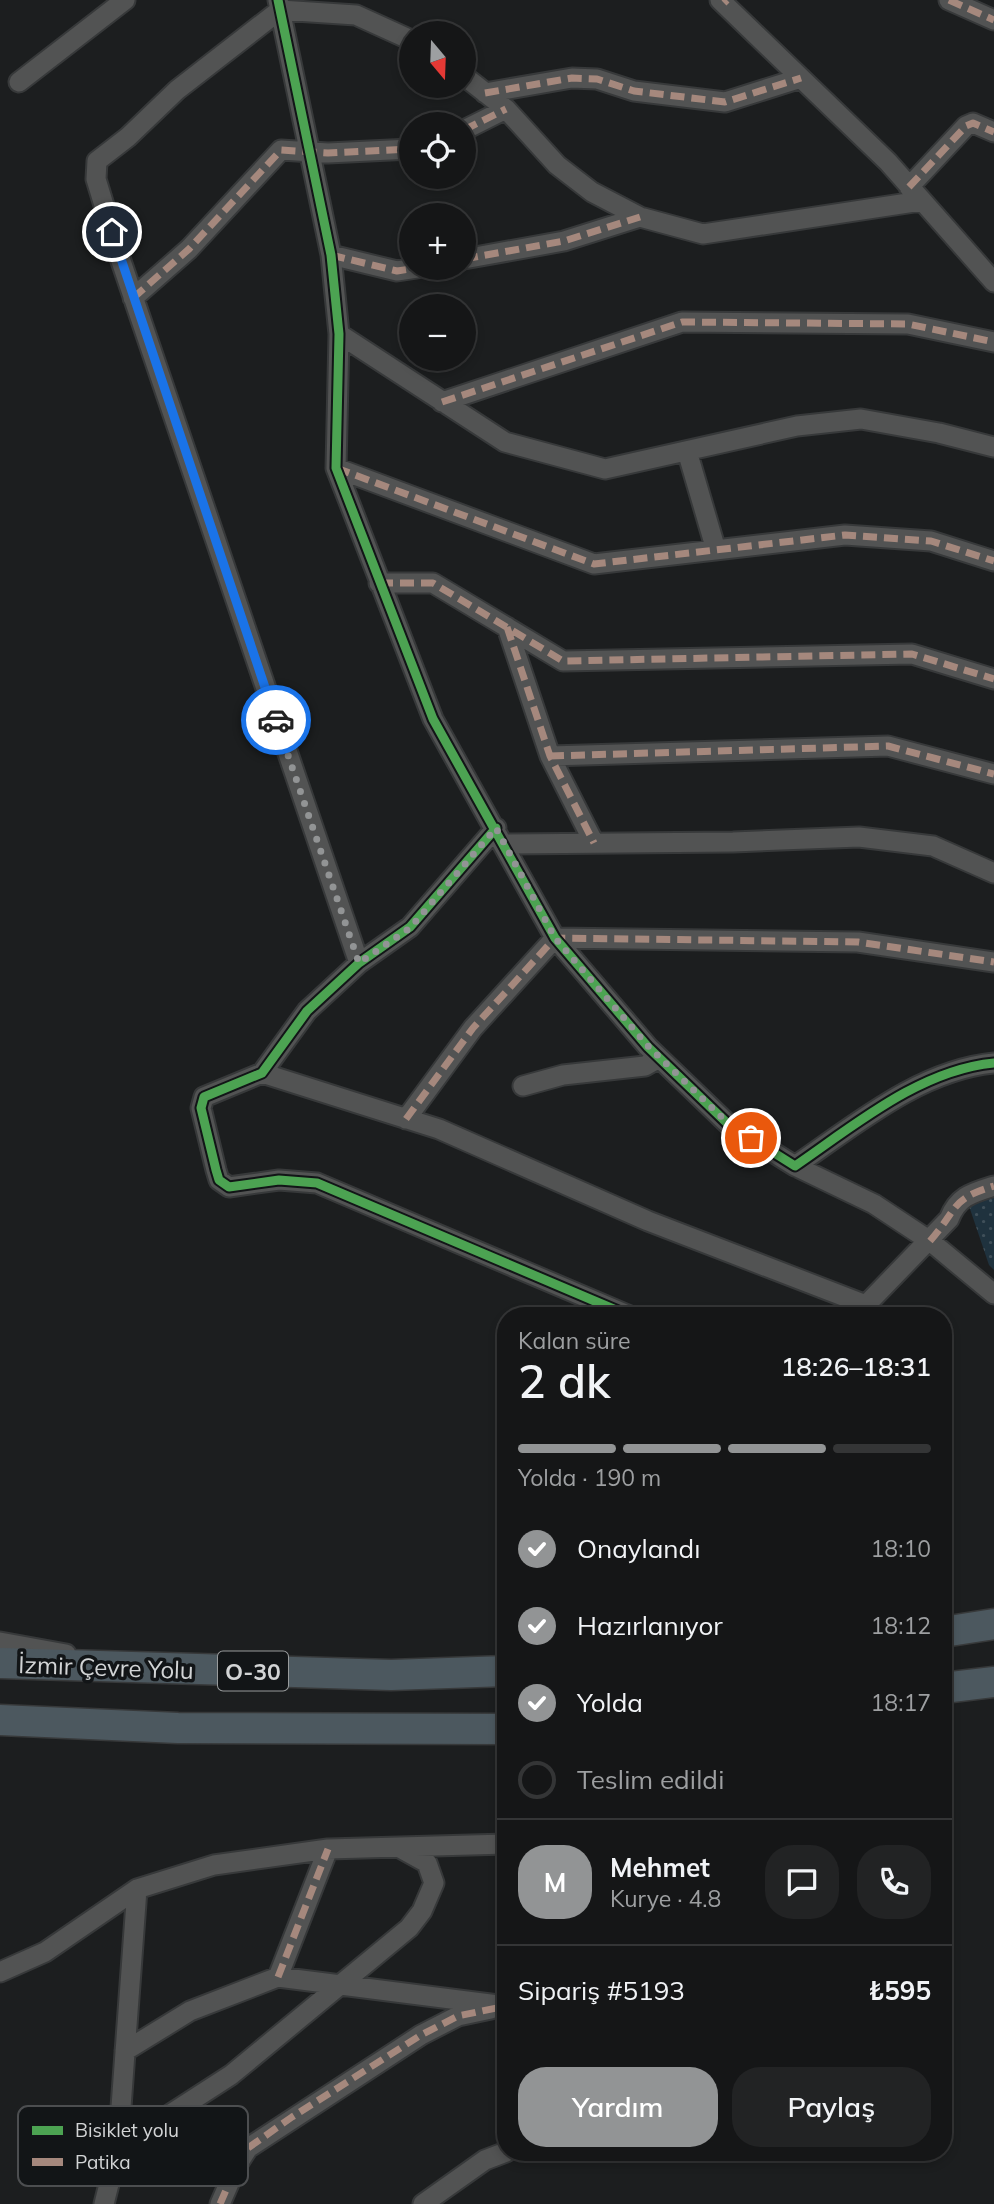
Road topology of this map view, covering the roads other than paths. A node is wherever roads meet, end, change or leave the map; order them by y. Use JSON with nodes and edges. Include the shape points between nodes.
{"nodes":[{"id":1,"x":125,"y":0,"type":"edge"},
{"id":2,"x":950,"y":0,"type":"edge"},
{"id":3,"x":724,"y":1,"type":"edge"},
{"id":4,"x":279,"y":5,"type":"edge"},
{"id":5,"x":994,"y":20,"type":"edge"},
{"id":6,"x":399,"y":35,"type":"edge"},
{"id":7,"x":801,"y":78,"type":"junction"},
{"id":8,"x":19,"y":82,"type":"dead end"},
{"id":9,"x":476,"y":86,"type":"edge"},
{"id":10,"x":485,"y":93,"type":"junction"},
{"id":11,"x":506,"y":109,"type":"junction"},
{"id":12,"x":476,"y":124,"type":"edge"},
{"id":13,"x":994,"y":132,"type":"edge"},
{"id":14,"x":309,"y":150,"type":"junction"},
{"id":15,"x":399,"y":150,"type":"edge"},
{"id":16,"x":915,"y":194,"type":"junction"},
{"id":17,"x":640,"y":217,"type":"junction"},
{"id":18,"x":331,"y":255,"type":"junction"},
{"id":19,"x":476,"y":257,"type":"edge"},
{"id":20,"x":399,"y":271,"type":"edge"},
{"id":21,"x":994,"y":282,"type":"edge"},
{"id":22,"x":133,"y":298,"type":"junction"},
{"id":23,"x":338,"y":334,"type":"junction"},
{"id":24,"x":994,"y":342,"type":"edge"},
{"id":25,"x":442,"y":402,"type":"junction"},
{"id":26,"x":994,"y":447,"type":"edge"},
{"id":27,"x":687,"y":451,"type":"junction"},
{"id":28,"x":336,"y":468,"type":"junction"},
{"id":29,"x":716,"y":550,"type":"junction"},
{"id":30,"x":994,"y":561,"type":"edge"},
{"id":31,"x":379,"y":583,"type":"junction"},
{"id":32,"x":507,"y":627,"type":"junction"},
{"id":33,"x":994,"y":679,"type":"edge"},
{"id":34,"x":550,"y":756,"type":"junction"},
{"id":35,"x":994,"y":774,"type":"edge"},
{"id":36,"x":500,"y":836,"type":"junction"},
{"id":37,"x":594,"y":843,"type":"junction"},
{"id":38,"x":994,"y":873,"type":"edge"},
{"id":39,"x":555,"y":938,"type":"junction"},
{"id":40,"x":994,"y":962,"type":"edge"},
{"id":41,"x":359,"y":963,"type":"junction"},
{"id":42,"x":660,"y":1058,"type":"junction"},
{"id":43,"x":994,"y":1063,"type":"edge"},
{"id":44,"x":261,"y":1073,"type":"junction"},
{"id":45,"x":523,"y":1086,"type":"dead end"},
{"id":46,"x":406,"y":1119,"type":"junction"},
{"id":47,"x":795,"y":1166,"type":"junction"},
{"id":48,"x":994,"y":1186,"type":"edge"},
{"id":49,"x":930,"y":1241,"type":"junction"},
{"id":50,"x":994,"y":1294,"type":"edge"},
{"id":51,"x":609,"y":1307,"type":"edge"},
{"id":52,"x":856,"y":1307,"type":"edge"},
{"id":53,"x":866,"y":1307,"type":"edge"},
{"id":54,"x":994,"y":1624,"type":"edge"},
{"id":55,"x":952,"y":1631,"type":"edge"},
{"id":56,"x":0,"y":1642,"type":"edge"},
{"id":57,"x":0,"y":1662,"type":"edge"},
{"id":58,"x":150,"y":1669,"type":"junction"},
{"id":59,"x":497,"y":1671,"type":"edge"},
{"id":60,"x":994,"y":1682,"type":"edge"},
{"id":61,"x":952,"y":1687,"type":"edge"},
{"id":62,"x":0,"y":1720,"type":"edge"},
{"id":63,"x":497,"y":1729,"type":"edge"},
{"id":64,"x":497,"y":1844,"type":"edge"},
{"id":65,"x":399,"y":1847,"type":"junction"},
{"id":66,"x":328,"y":1849,"type":"junction"},
{"id":67,"x":137,"y":1889,"type":"junction"},
{"id":68,"x":0,"y":1972,"type":"edge"},
{"id":69,"x":278,"y":1977,"type":"junction"},
{"id":70,"x":339,"y":1984,"type":"junction"},
{"id":71,"x":497,"y":2005,"type":"edge"},
{"id":72,"x":497,"y":2008,"type":"edge"},
{"id":73,"x":125,"y":2051,"type":"junction"},
{"id":74,"x":121,"y":2106,"type":"edge"},
{"id":75,"x":183,"y":2106,"type":"edge"},
{"id":76,"x":248,"y":2148,"type":"edge"},
{"id":77,"x":497,"y":2155,"type":"edge"},
{"id":78,"x":108,"y":2186,"type":"edge"},
{"id":79,"x":228,"y":2186,"type":"edge"},
{"id":80,"x":104,"y":2204,"type":"edge"},
{"id":81,"x":220,"y":2204,"type":"edge"},
{"id":82,"x":423,"y":2204,"type":"edge"}],
"edges":[{"from":1,"to":8,"type":"street"},
{"from":2,"to":5,"type":"street"},
{"from":3,"to":7,"type":"street"},
{"from":4,"to":6,"type":"street","via":[[356,15]]},
{"from":4,"to":14,"type":"street"},
{"from":4,"to":22,"type":"street","via":[[97,160],[96,179]]},
{"from":7,"to":10,"type":"street","via":[[725,102],[572,78]]},
{"from":7,"to":16,"type":"street"},
{"from":9,"to":10,"type":"street"},
{"from":10,"to":11,"type":"street"},
{"from":11,"to":12,"type":"street"},
{"from":11,"to":17,"type":"street","via":[[557,165],[592,192]]},
{"from":13,"to":16,"type":"street","via":[[973,123],[966,126]]},
{"from":14,"to":15,"type":"street"},
{"from":14,"to":18,"type":"street"},
{"from":14,"to":22,"type":"street","via":[[281,149],[189,249]]},
{"from":16,"to":17,"type":"street","via":[[703,234]]},
{"from":16,"to":21,"type":"street"},
{"from":17,"to":19,"type":"street","via":[[564,241]]},
{"from":18,"to":20,"type":"street"},
{"from":18,"to":23,"type":"street"},
{"from":22,"to":41,"type":"street"},
{"from":23,"to":25,"type":"street"},
{"from":23,"to":28,"type":"street"},
{"from":24,"to":25,"type":"street","via":[[908,324],[682,322]]},
{"from":25,"to":27,"type":"street","via":[[505,442],[605,469]]},
{"from":26,"to":27,"type":"street","via":[[861,419],[797,426]]},
{"from":27,"to":29,"type":"street"},
{"from":28,"to":29,"type":"street","via":[[594,564]]},
{"from":28,"to":31,"type":"street"},
{"from":29,"to":30,"type":"street","via":[[845,535],[931,541]]},
{"from":31,"to":32,"type":"street","via":[[433,583]]},
{"from":31,"to":36,"type":"street","via":[[433,719]]},
{"from":32,"to":33,"type":"street","via":[[563,661],[912,654]]},
{"from":32,"to":34,"type":"street"},
{"from":34,"to":35,"type":"street","via":[[888,746]]},
{"from":34,"to":37,"type":"street"},
{"from":36,"to":37,"type":"street"},
{"from":36,"to":39,"type":"street"},
{"from":36,"to":41,"type":"street","via":[[410,928]]},
{"from":37,"to":38,"type":"street","via":[[859,837],[933,846]]},
{"from":39,"to":40,"type":"street","via":[[858,942]]},
{"from":39,"to":42,"type":"street"},
{"from":39,"to":46,"type":"street","via":[[473,1028]]},
{"from":41,"to":44,"type":"street","via":[[307,1012]]},
{"from":42,"to":45,"type":"street","via":[[645,1066],[563,1075]]},
{"from":42,"to":47,"type":"street","via":[[729,1124]]},
{"from":43,"to":47,"type":"street","via":[[931,1079]]},
{"from":44,"to":46,"type":"street"},
{"from":44,"to":51,"type":"street","via":[[204,1097],[201,1108],[219,1180],[229,1187],[279,1180],[317,1183]]},
{"from":46,"to":52,"type":"street","via":[[439,1129]]},
{"from":47,"to":49,"type":"street","via":[[874,1204]]},
{"from":48,"to":49,"type":"street","via":[[968,1194],[955,1204]]},
{"from":49,"to":50,"type":"street"},
{"from":49,"to":53,"type":"street"},
{"from":54,"to":55,"type":"highway"},
{"from":56,"to":58,"type":"street"},
{"from":57,"to":58,"type":"highway","name":"İzmir Çevre Yolu","number":"O-30"},
{"from":58,"to":59,"type":"highway","name":"İzmir Çevre Yolu","number":"O-30","via":[[391,1675]]},
{"from":60,"to":61,"type":"highway"},
{"from":62,"to":63,"type":"highway","via":[[178,1728]]},
{"from":64,"to":65,"type":"street"},
{"from":65,"to":66,"type":"street"},
{"from":65,"to":70,"type":"street","via":[[427,1863],[435,1883],[431,1895],[410,1928]]},
{"from":66,"to":67,"type":"street","via":[[214,1865]]},
{"from":66,"to":69,"type":"street"},
{"from":67,"to":68,"type":"street","via":[[45,1952]]},
{"from":67,"to":73,"type":"street"},
{"from":69,"to":70,"type":"street"},
{"from":69,"to":73,"type":"street","via":[[190,2011]]},
{"from":70,"to":71,"type":"street"},
{"from":70,"to":75,"type":"street","via":[[231,2075]]},
{"from":72,"to":76,"type":"street","via":[[458,2016],[421,2035]]},
{"from":73,"to":74,"type":"street"},
{"from":77,"to":82,"type":"street"},
{"from":78,"to":80,"type":"street"},
{"from":79,"to":81,"type":"street"}]}
